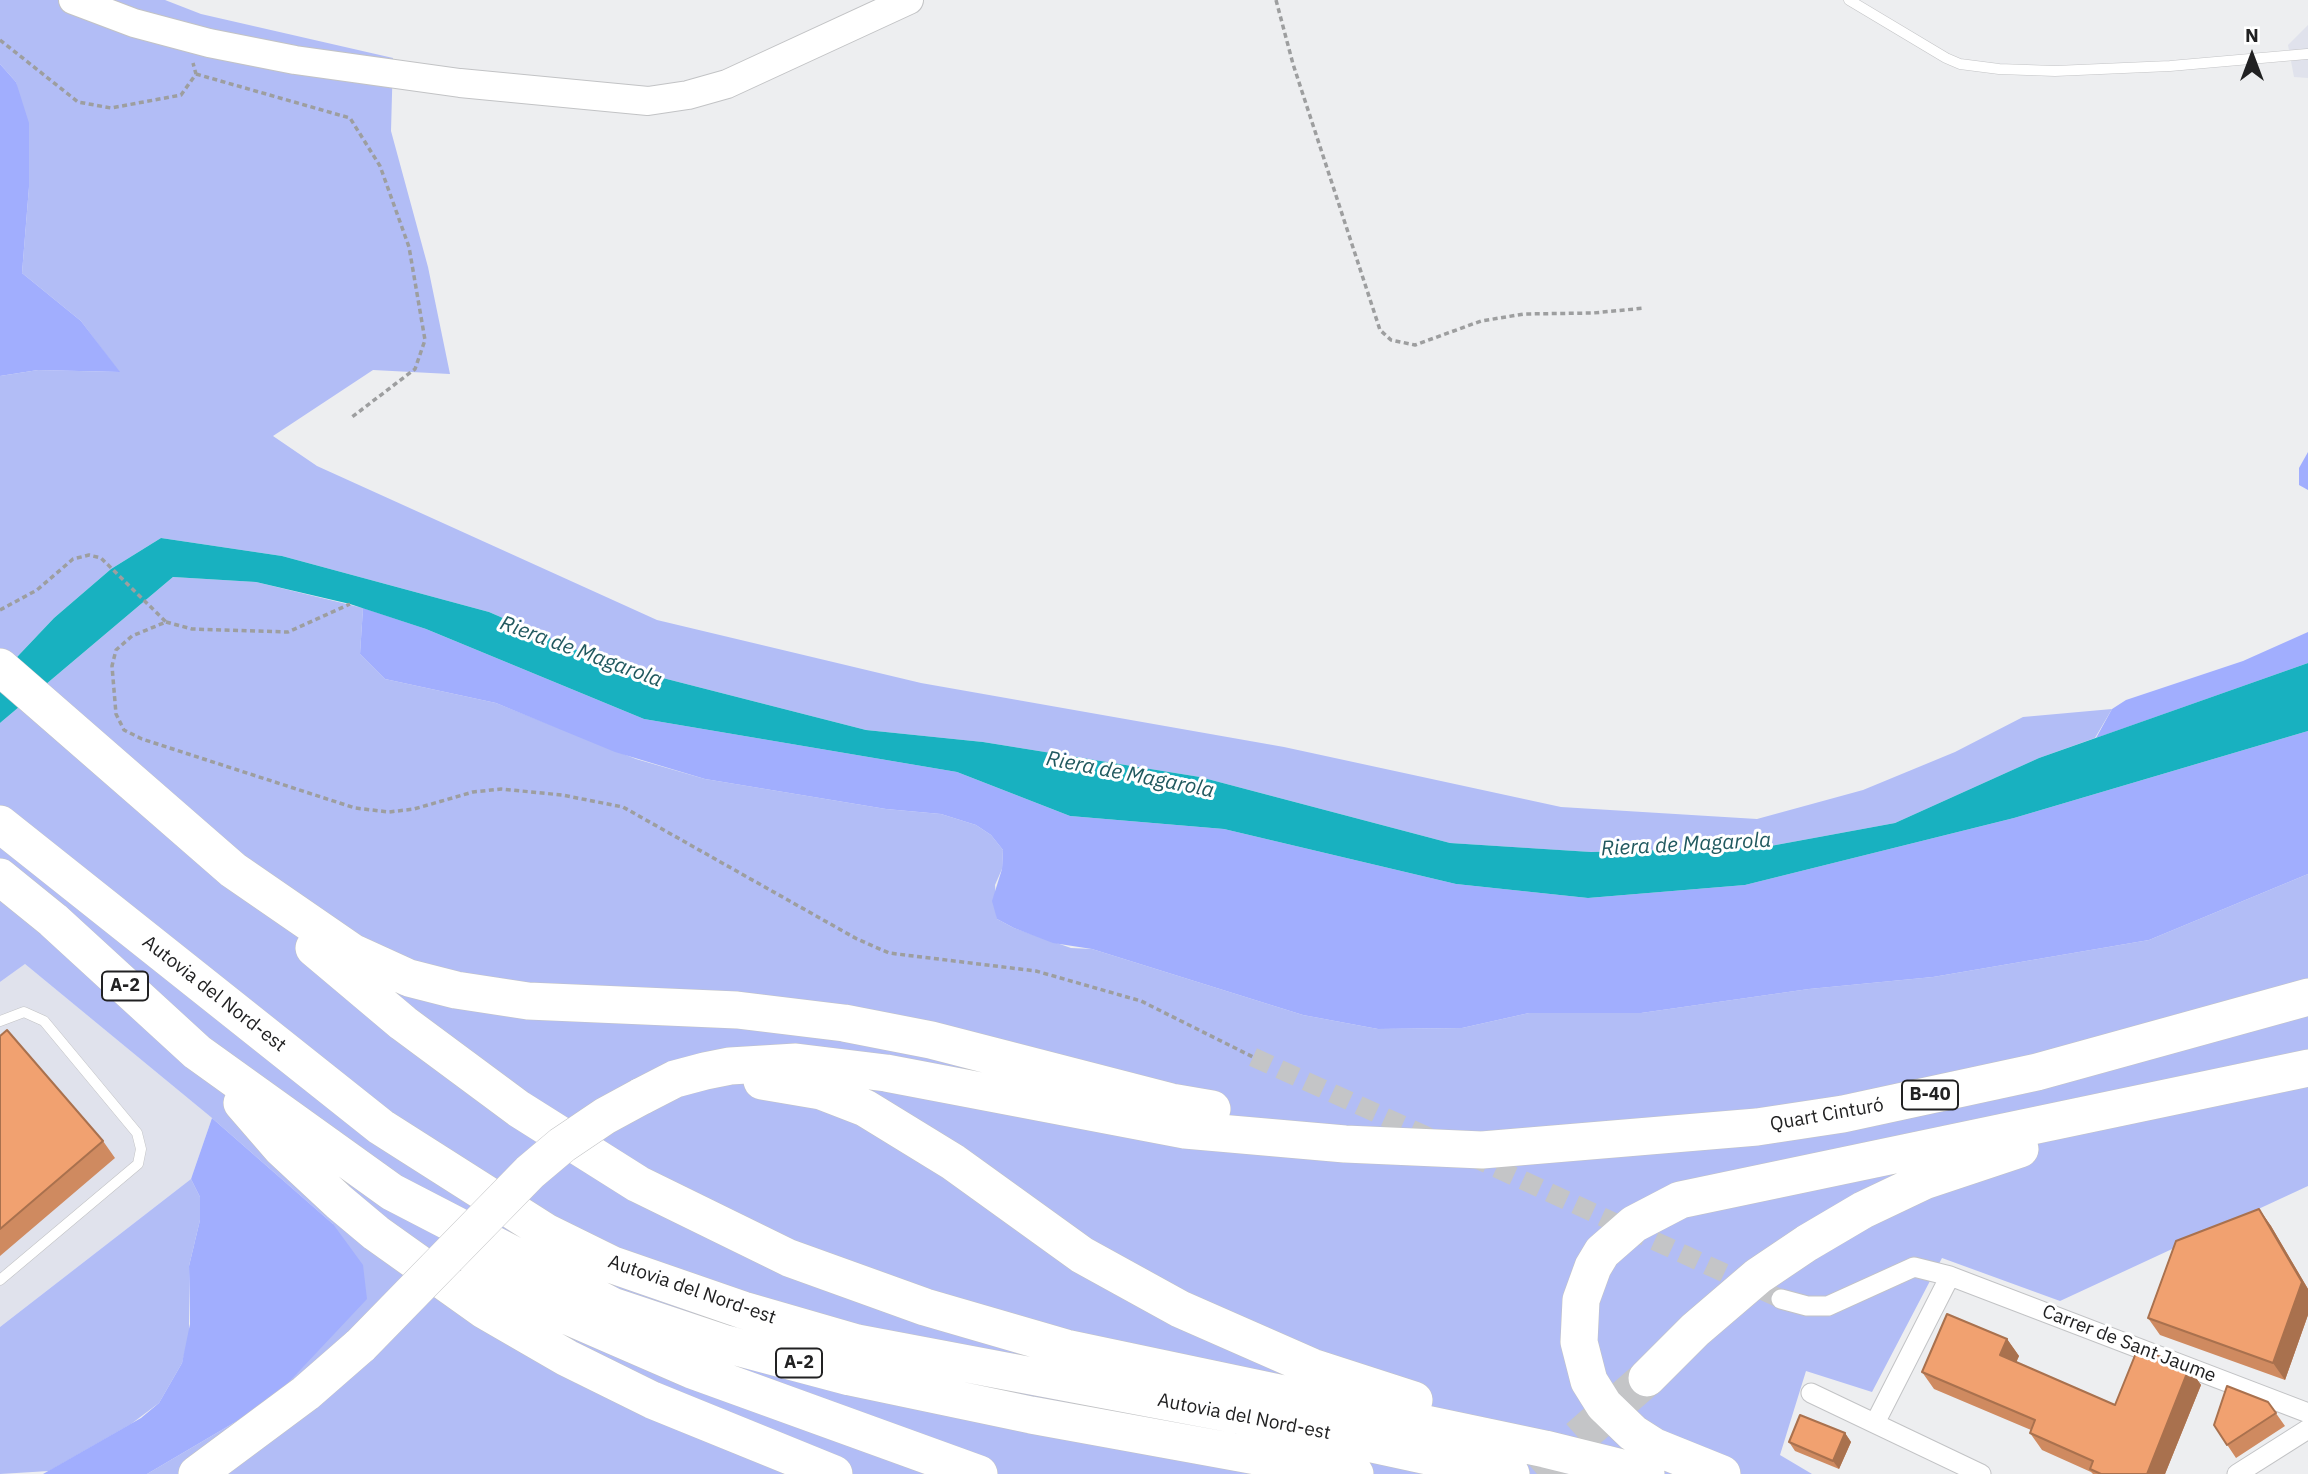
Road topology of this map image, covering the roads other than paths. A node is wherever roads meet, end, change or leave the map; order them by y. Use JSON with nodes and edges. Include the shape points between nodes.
{"nodes":[{"id":1,"x":73,"y":0,"type":"edge"},
{"id":2,"x":909,"y":0,"type":"edge"},
{"id":3,"x":1849,"y":0,"type":"edge"},
{"id":4,"x":2307,"y":54,"type":"edge"},
{"id":5,"x":0,"y":667,"type":"edge"},
{"id":6,"x":0,"y":824,"type":"edge"},
{"id":7,"x":233,"y":870,"type":"junction"},
{"id":8,"x":0,"y":877,"type":"edge"},
{"id":9,"x":2308,"y":997,"type":"edge"},
{"id":10,"x":0,"y":1021,"type":"edge"},
{"id":11,"x":197,"y":1052,"type":"junction"},
{"id":12,"x":2308,"y":1068,"type":"edge"},
{"id":13,"x":2308,"y":1076,"type":"edge"},
{"id":14,"x":640,"y":1097,"type":"junction"},
{"id":15,"x":290,"y":1121,"type":"junction"},
{"id":16,"x":1544,"y":1144,"type":"junction"},
{"id":17,"x":1950,"y":1276,"type":"junction"},
{"id":18,"x":0,"y":1280,"type":"edge"},
{"id":19,"x":1781,"y":1299,"type":"tunnel mouth"},
{"id":20,"x":1647,"y":1378,"type":"tunnel mouth"},
{"id":21,"x":1811,"y":1393,"type":"dead end"},
{"id":22,"x":2308,"y":1413,"type":"edge"},
{"id":23,"x":1875,"y":1423,"type":"junction"},
{"id":24,"x":2308,"y":1429,"type":"edge"},
{"id":25,"x":197,"y":1474,"type":"edge"},
{"id":26,"x":834,"y":1474,"type":"edge"},
{"id":27,"x":979,"y":1474,"type":"edge"},
{"id":28,"x":1355,"y":1474,"type":"edge"},
{"id":29,"x":1511,"y":1474,"type":"edge"},
{"id":30,"x":1646,"y":1474,"type":"edge"},
{"id":31,"x":1669,"y":1474,"type":"edge"},
{"id":32,"x":1722,"y":1474,"type":"edge"},
{"id":33,"x":1981,"y":1474,"type":"edge"},
{"id":34,"x":2237,"y":1474,"type":"edge"}],
"edges":[{"from":1,"to":2,"type":"main road","via":[[161,30],[295,60],[460,83],[648,101],[727,84]]},
{"from":3,"to":4,"type":"lane","via":[[1946,58],[1972,66],[2055,71]]},
{"from":5,"to":7,"type":"highway"},
{"from":6,"to":29,"type":"highway","name":"Autovia del Nord-est","number":"A-2","via":[[381,1127],[546,1232],[613,1265],[857,1343],[1251,1418]]},
{"from":7,"to":16,"type":"highway","via":[[352,952],[409,978],[456,990],[528,1001],[737,1010],[844,1023],[931,1040],[1171,1102],[1294,1123]]},
{"from":7,"to":30,"type":"highway","via":[[254,897],[402,1023],[519,1109],[638,1184],[789,1258],[925,1307],[1066,1348]]},
{"from":8,"to":11,"type":"highway","name":"Autovia del Nord-est","number":"A-2"},
{"from":9,"to":16,"type":"highway","name":"Quart Cinturó","number":"B-40","via":[[2037,1072],[1843,1114],[1758,1127]]},
{"from":10,"to":18,"type":"lane","via":[[24,1012],[44,1021],[137,1133],[141,1149],[138,1164]]},
{"from":11,"to":15,"type":"highway","name":"Autovia del Nord-est","number":"A-2"},
{"from":11,"to":26,"type":"highway","via":[[281,1148],[339,1202],[484,1310],[567,1359],[652,1400]]},
{"from":12,"to":32,"type":"highway","via":[[1680,1200],[1642,1219],[1602,1252],[1585,1284],[1578,1327],[1589,1381],[1611,1413],[1633,1433],[1667,1453]]},
{"from":13,"to":20,"type":"highway","via":[[2015,1150],[1924,1181],[1863,1210],[1758,1276]]},
{"from":14,"to":16,"type":"highway","via":[[675,1079],[705,1071],[796,1062],[886,1073],[1185,1130],[1455,1149]]},
{"from":14,"to":25,"type":"highway","bridge":true,"via":[[562,1145],[530,1172],[360,1345],[306,1393]]},
{"from":14,"to":31,"type":"highway","via":[[744,1081],[821,1091],[895,1124],[1082,1255],[1234,1335],[1312,1367],[1449,1411]]},
{"from":15,"to":27,"type":"highway","via":[[371,1196],[470,1261],[570,1317],[692,1370]]},
{"from":15,"to":28,"type":"highway","name":"Autovia del Nord-est","number":"A-2","via":[[392,1192],[443,1220],[612,1306],[668,1326],[863,1380]]},
{"from":17,"to":19,"type":"street","name":"Carrer de Sant Jaume","via":[[1914,1267],[1828,1306],[1807,1307]]},
{"from":17,"to":22,"type":"street","name":"Carrer de Sant Jaume"},
{"from":17,"to":23,"type":"street"},
{"from":21,"to":23,"type":"street"},
{"from":23,"to":33,"type":"street"},
{"from":24,"to":34,"type":"street"}]}
